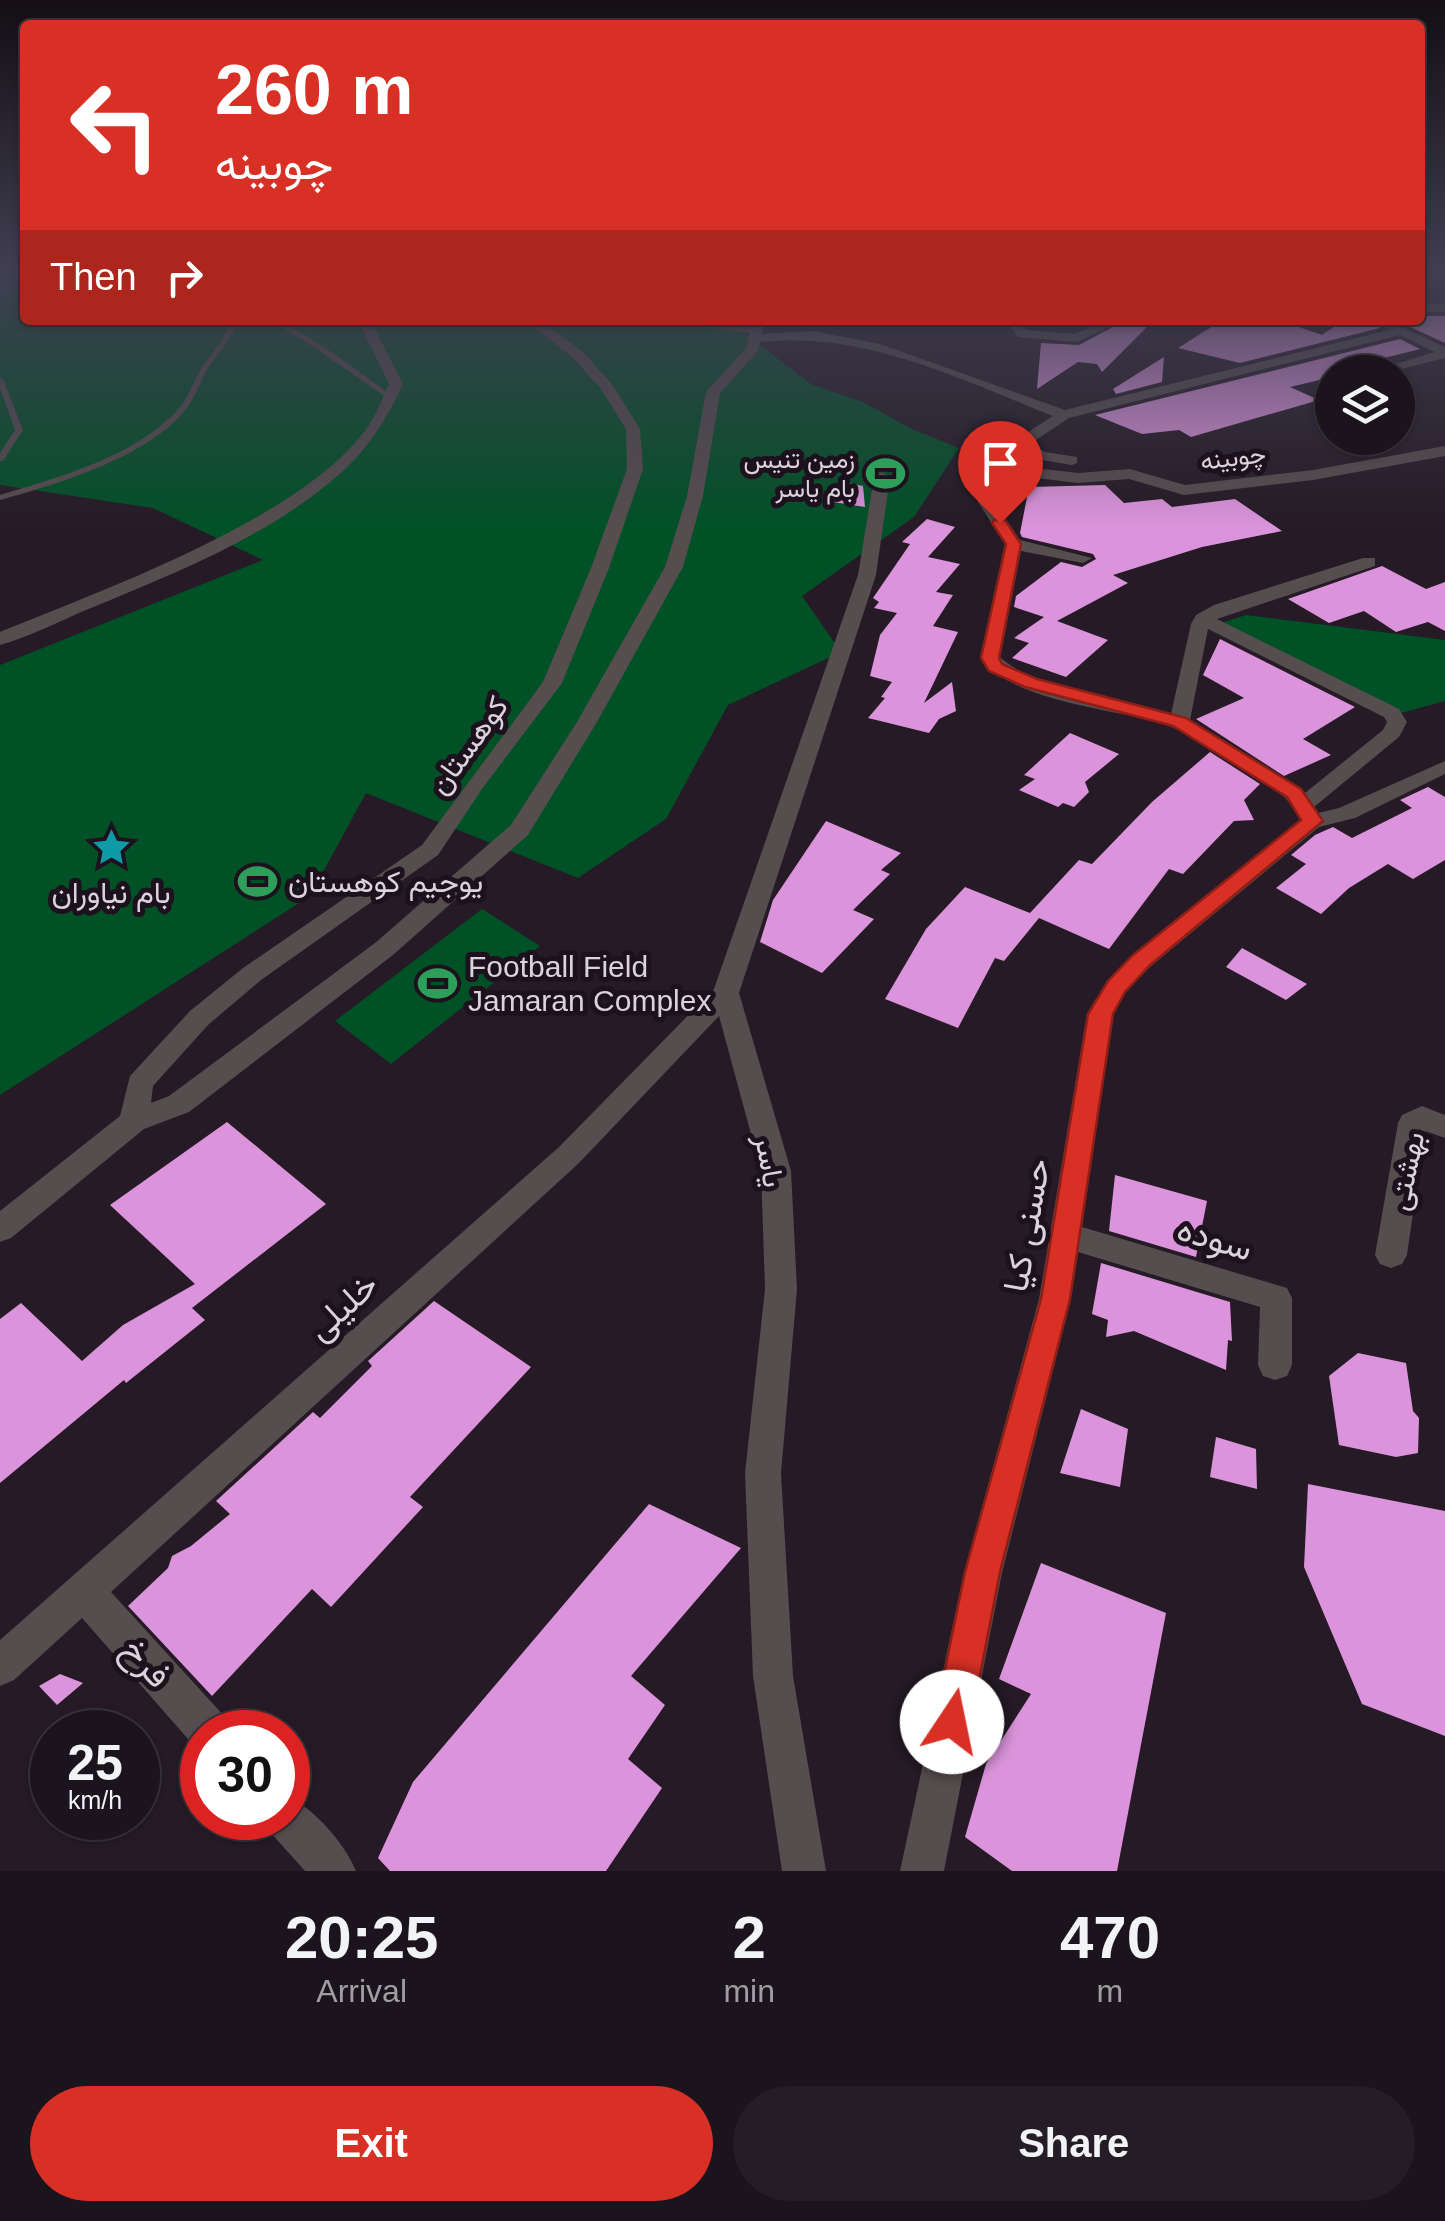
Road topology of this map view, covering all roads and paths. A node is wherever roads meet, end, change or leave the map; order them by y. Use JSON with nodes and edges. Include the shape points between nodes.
{"nodes":[{"id":1,"x":214,"y":355,"type":"edge"},
{"id":2,"x":330,"y":355,"type":"edge"},
{"id":3,"x":382,"y":355,"type":"edge"},
{"id":4,"x":576,"y":355,"type":"edge"},
{"id":5,"x":746,"y":355,"type":"edge"},
{"id":6,"x":896,"y":355,"type":"edge"},
{"id":7,"x":1304,"y":355,"type":"edge"},
{"id":8,"x":0,"y":378,"type":"edge"},
{"id":9,"x":392,"y":399,"type":"junction"},
{"id":10,"x":1064,"y":415,"type":"junction"},
{"id":11,"x":1445,"y":452,"type":"edge"},
{"id":12,"x":0,"y":459,"type":"edge"},
{"id":13,"x":1075,"y":460,"type":"dead end"},
{"id":14,"x":882,"y":476,"type":"dead end"},
{"id":15,"x":0,"y":498,"type":"edge"},
{"id":16,"x":1014,"y":544,"type":"junction"},
{"id":17,"x":1084,"y":558,"type":"dead end"},
{"id":18,"x":1369,"y":562,"type":"dead end"},
{"id":19,"x":1203,"y":620,"type":"junction"},
{"id":20,"x":0,"y":639,"type":"edge"},
{"id":21,"x":1179,"y":722,"type":"junction"},
{"id":22,"x":1445,"y":767,"type":"edge"},
{"id":23,"x":1307,"y":813,"type":"junction"},
{"id":24,"x":726,"y":993,"type":"junction"},
{"id":25,"x":134,"y":1121,"type":"junction"},
{"id":26,"x":1445,"y":1128,"type":"edge"},
{"id":27,"x":0,"y":1229,"type":"edge"},
{"id":28,"x":1068,"y":1236,"type":"junction"},
{"id":29,"x":1390,"y":1254,"type":"dead end"},
{"id":30,"x":1275,"y":1365,"type":"dead end"},
{"id":31,"x":84,"y":1591,"type":"junction"},
{"id":32,"x":0,"y":1666,"type":"edge"},
{"id":33,"x":190,"y":1710,"type":"edge"},
{"id":34,"x":306,"y":1840,"type":"edge"},
{"id":35,"x":334,"y":1871,"type":"edge"},
{"id":36,"x":804,"y":1871,"type":"edge"},
{"id":37,"x":922,"y":1871,"type":"edge"}],
"edges":[{"from":1,"to":15,"type":"lane","via":[[181,410],[151,433],[114,456]]},
{"from":2,"to":9,"type":"lane"},
{"from":3,"to":9,"type":"street","via":[[396,384]]},
{"from":4,"to":25,"type":"street","name":"کوهستان","via":[[607,387],[633,429],[635,469],[552,683],[430,850],[198,1018],[140,1083]]},
{"from":5,"to":25,"type":"street","via":[[713,392],[695,496],[674,567],[520,830],[384,949],[178,1104]]},
{"from":6,"to":10,"type":"street"},
{"from":7,"to":10,"type":"street"},
{"from":8,"to":12,"type":"lane","via":[[18,430]]},
{"from":9,"to":20,"type":"street","via":[[385,417],[345,463],[276,514]]},
{"from":10,"to":13,"type":"street","via":[[1022,447]]},
{"from":11,"to":16,"type":"street","name":"چوبینه","via":[[1184,490],[1130,474],[1078,478],[1001,469],[984,480],[986,502]]},
{"from":14,"to":24,"type":"street","via":[[867,575]]},
{"from":16,"to":17,"type":"street"},
{"from":16,"to":21,"type":"street","via":[[990,658],[996,667],[1031,683]]},
{"from":18,"to":19,"type":"street"},
{"from":19,"to":21,"type":"street"},
{"from":19,"to":23,"type":"street","via":[[1397,722]]},
{"from":21,"to":23,"type":"street","via":[[1294,793]]},
{"from":22,"to":23,"type":"street","name":"حسنی کیا","via":[[1338,819]]},
{"from":23,"to":28,"type":"street","name":"حسنی کیا","via":[[1141,961],[1100,1014]]},
{"from":24,"to":31,"type":"street","name":"خلیلی","via":[[569,1155]]},
{"from":24,"to":36,"type":"street","name":"یاسر","via":[[776,1171],[782,1289],[764,1491],[773,1676]]},
{"from":25,"to":27,"type":"street"},
{"from":26,"to":29,"type":"street","name":"بهشتی","via":[[1422,1117],[1412,1123]]},
{"from":28,"to":30,"type":"street","name":"سوده","via":[[1276,1298]]},
{"from":28,"to":37,"type":"street","name":"حسنی کیا","via":[[983,1572]]},
{"from":31,"to":32,"type":"street","name":"خلیلی"},
{"from":31,"to":33,"type":"street","name":"فرخ"},
{"from":34,"to":35,"type":"street"}]}
